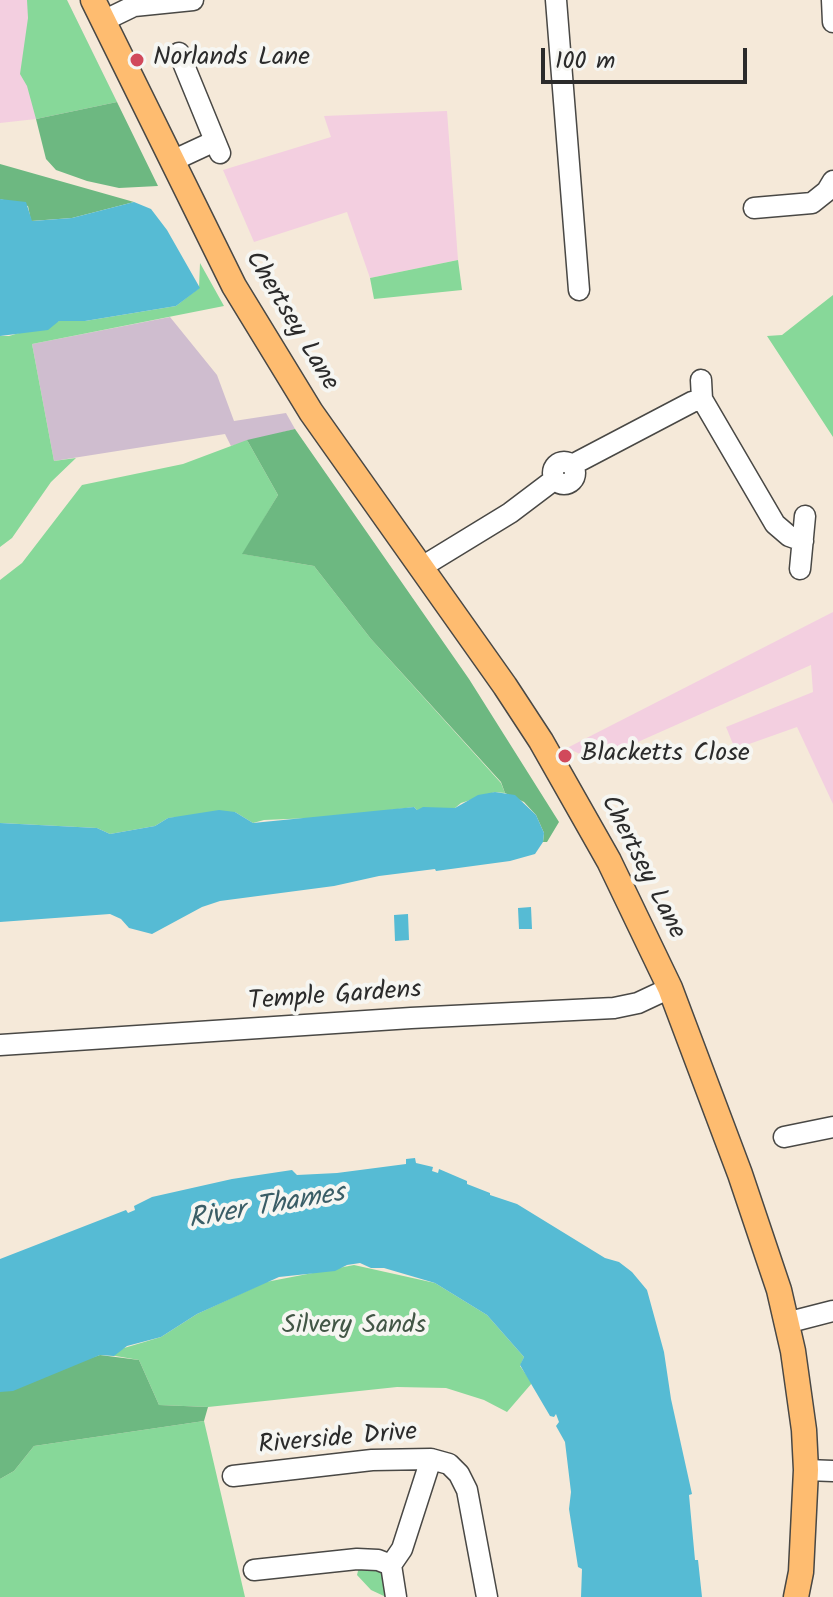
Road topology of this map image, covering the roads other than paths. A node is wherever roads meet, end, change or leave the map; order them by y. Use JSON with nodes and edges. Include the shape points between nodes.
{"nodes":[{"id":1,"x":193,"y":0,"type":"edge"},
{"id":2,"x":556,"y":0,"type":"edge"},
{"id":3,"x":832,"y":0,"type":"edge"},
{"id":4,"x":98,"y":10,"type":"edge"},
{"id":5,"x":833,"y":22,"type":"edge"},
{"id":6,"x":179,"y":53,"type":"dead end"},
{"id":7,"x":172,"y":161,"type":"junction"},
{"id":8,"x":833,"y":181,"type":"edge"},
{"id":9,"x":754,"y":208,"type":"dead end"},
{"id":10,"x":579,"y":290,"type":"dead end"},
{"id":11,"x":805,"y":516,"type":"dead end"},
{"id":12,"x":803,"y":541,"type":"junction"},
{"id":13,"x":420,"y":568,"type":"junction"},
{"id":14,"x":800,"y":569,"type":"dead end"},
{"id":15,"x":670,"y":988,"type":"junction"},
{"id":16,"x":0,"y":1045,"type":"edge"},
{"id":17,"x":833,"y":1127,"type":"edge"},
{"id":18,"x":784,"y":1137,"type":"dead end"},
{"id":19,"x":833,"y":1311,"type":"edge"},
{"id":20,"x":786,"y":1323,"type":"junction"},
{"id":21,"x":431,"y":1459,"type":"junction"},
{"id":22,"x":806,"y":1470,"type":"junction"},
{"id":23,"x":833,"y":1471,"type":"edge"},
{"id":24,"x":233,"y":1476,"type":"dead end"},
{"id":25,"x":391,"y":1565,"type":"junction"},
{"id":26,"x":254,"y":1570,"type":"dead end"},
{"id":27,"x":396,"y":1597,"type":"edge"},
{"id":28,"x":487,"y":1597,"type":"edge"},
{"id":29,"x":796,"y":1597,"type":"edge"}],
"edges":[{"from":1,"to":4,"type":"street"},
{"from":2,"to":10,"type":"street"},
{"from":3,"to":5,"type":"street"},
{"from":4,"to":7,"type":"main road","name":"Chertsey Lane"},
{"from":6,"to":7,"type":"street","via":[[217,147]]},
{"from":7,"to":13,"type":"main road","name":"Chertsey Lane","via":[[249,311],[311,412]]},
{"from":8,"to":9,"type":"street","via":[[812,203]]},
{"from":11,"to":12,"type":"street"},
{"from":12,"to":13,"type":"street","via":[[775,524],[702,390],[692,402],[572,465],[559,463],[555,479],[510,513]]},
{"from":12,"to":14,"type":"street"},
{"from":13,"to":15,"type":"main road","name":"Chertsey Lane","via":[[541,741],[609,861]]},
{"from":15,"to":16,"type":"street","name":"Temple Gardens","via":[[614,1008]]},
{"from":15,"to":20,"type":"main road","name":"Chertsey Lane","via":[[740,1174]]},
{"from":17,"to":18,"type":"street"},
{"from":19,"to":20,"type":"street"},
{"from":20,"to":22,"type":"main road","name":"Chertsey Lane"},
{"from":21,"to":24,"type":"street","name":"Riverside Drive","via":[[372,1460]]},
{"from":21,"to":25,"type":"street","via":[[402,1549]]},
{"from":21,"to":28,"type":"street","name":"Riverside Drive","via":[[449,1464],[467,1490]]},
{"from":22,"to":23,"type":"street"},
{"from":22,"to":29,"type":"main road","name":"Chertsey Lane"},
{"from":25,"to":26,"type":"street","via":[[357,1559]]},
{"from":25,"to":27,"type":"street"}]}
